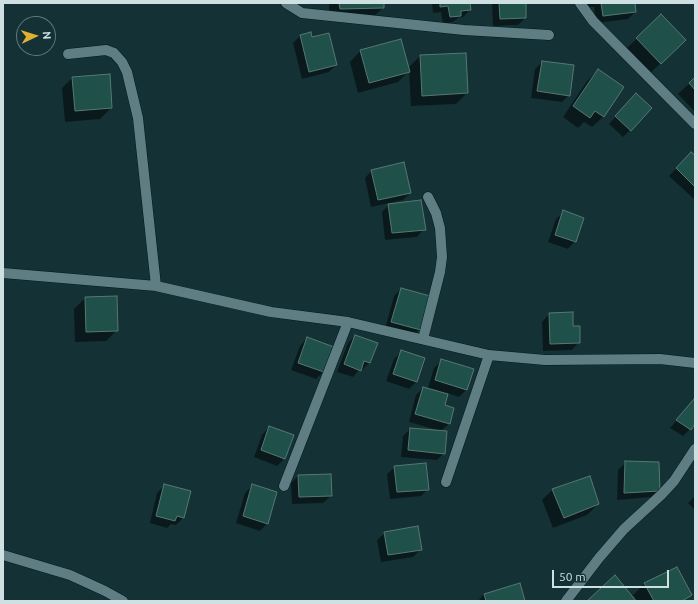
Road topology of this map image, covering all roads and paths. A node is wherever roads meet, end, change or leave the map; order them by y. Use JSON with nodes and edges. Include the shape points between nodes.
{"nodes":[{"id":1,"x":286,"y":3,"type":"edge"},
{"id":2,"x":580,"y":3,"type":"edge"},
{"id":3,"x":549,"y":35,"type":"dead end"},
{"id":4,"x":68,"y":54,"type":"dead end"},
{"id":5,"x":695,"y":124,"type":"edge"},
{"id":6,"x":428,"y":197,"type":"dead end"},
{"id":7,"x":3,"y":273,"type":"edge"},
{"id":8,"x":156,"y":286,"type":"junction"},
{"id":9,"x":348,"y":322,"type":"junction"},
{"id":10,"x":423,"y":340,"type":"junction"},
{"id":11,"x":489,"y":355,"type":"junction"},
{"id":12,"x":695,"y":363,"type":"edge"},
{"id":13,"x":695,"y":449,"type":"edge"},
{"id":14,"x":446,"y":482,"type":"dead end"},
{"id":15,"x":284,"y":486,"type":"dead end"},
{"id":16,"x":3,"y":555,"type":"edge"},
{"id":17,"x":123,"y":601,"type":"edge"},
{"id":18,"x":566,"y":601,"type":"edge"}],
"edges":[{"from":1,"to":3,"type":"street","via":[[302,13],[464,30]]},
{"from":2,"to":5,"type":"street","via":[[593,21]]},
{"from":4,"to":8,"type":"street","via":[[106,50],[118,57],[127,72],[138,118]]},
{"from":6,"to":10,"type":"street","via":[[440,228],[442,257]]},
{"from":7,"to":8,"type":"street"},
{"from":8,"to":9,"type":"street","via":[[271,312]]},
{"from":9,"to":10,"type":"street"},
{"from":9,"to":15,"type":"street"},
{"from":10,"to":11,"type":"street"},
{"from":11,"to":12,"type":"street","via":[[545,360],[660,359]]},
{"from":11,"to":14,"type":"street"},
{"from":13,"to":18,"type":"street","via":[[674,481],[624,529]]},
{"from":16,"to":17,"type":"street","via":[[70,575]]}]}
